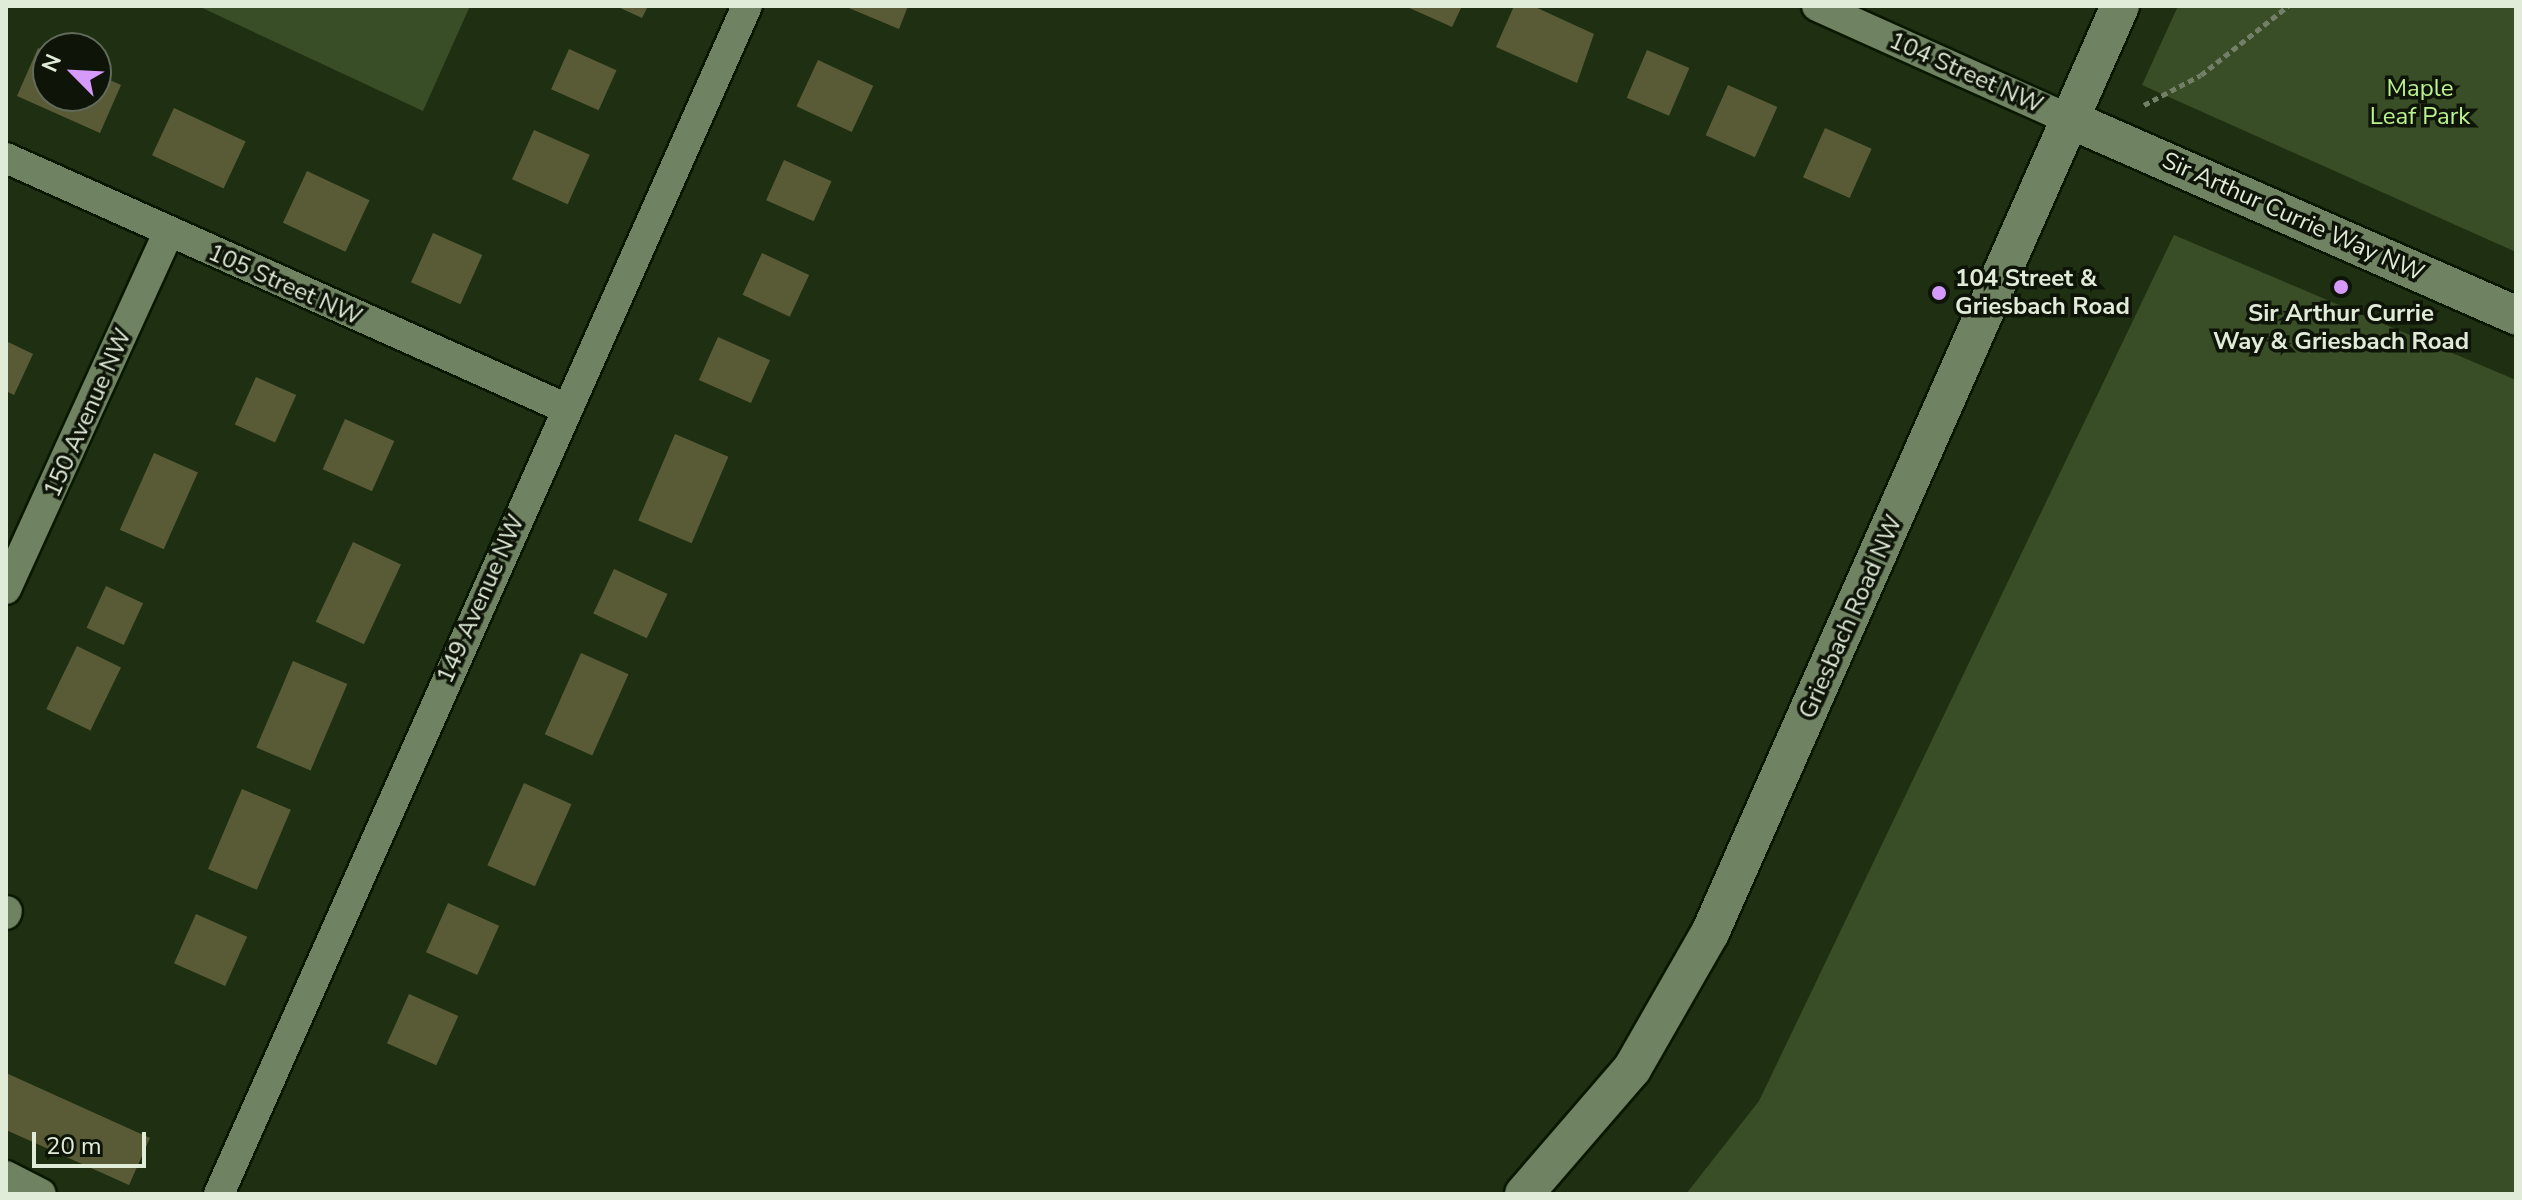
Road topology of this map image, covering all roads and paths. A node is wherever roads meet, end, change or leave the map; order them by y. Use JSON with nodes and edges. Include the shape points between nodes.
{"nodes":[{"id":1,"x":747,"y":6,"type":"edge"},
{"id":2,"x":1817,"y":6,"type":"edge"},
{"id":3,"x":2120,"y":6,"type":"edge"},
{"id":4,"x":2288,"y":6,"type":"edge"},
{"id":5,"x":2144,"y":105,"type":"dead end"},
{"id":6,"x":2071,"y":120,"type":"junction"},
{"id":7,"x":6,"y":158,"type":"edge"},
{"id":8,"x":168,"y":233,"type":"junction"},
{"id":9,"x":2516,"y":315,"type":"edge"},
{"id":10,"x":565,"y":408,"type":"junction"},
{"id":11,"x":6,"y":589,"type":"edge"},
{"id":12,"x":6,"y":1176,"type":"edge"},
{"id":13,"x":41,"y":1194,"type":"edge"},
{"id":14,"x":219,"y":1194,"type":"edge"},
{"id":15,"x":1524,"y":1194,"type":"edge"}],
"edges":[{"from":1,"to":10,"type":"street","name":"149 Avenue NW"},
{"from":2,"to":6,"type":"street","name":"104 Street NW"},
{"from":3,"to":6,"type":"street","name":"Griesbach Road NW"},
{"from":4,"to":5,"type":"path","via":[[2201,75]]},
{"from":6,"to":9,"type":"street","name":"Sir Arthur Currie Way NW"},
{"from":6,"to":15,"type":"street","name":"Griesbach Road NW","via":[[1710,933],[1632,1069]]},
{"from":7,"to":8,"type":"street","name":"105 Street NW"},
{"from":8,"to":10,"type":"street","name":"105 Street NW"},
{"from":8,"to":11,"type":"street","name":"150 Avenue NW"},
{"from":10,"to":14,"type":"street","name":"149 Avenue NW"},
{"from":12,"to":13,"type":"street"}]}
